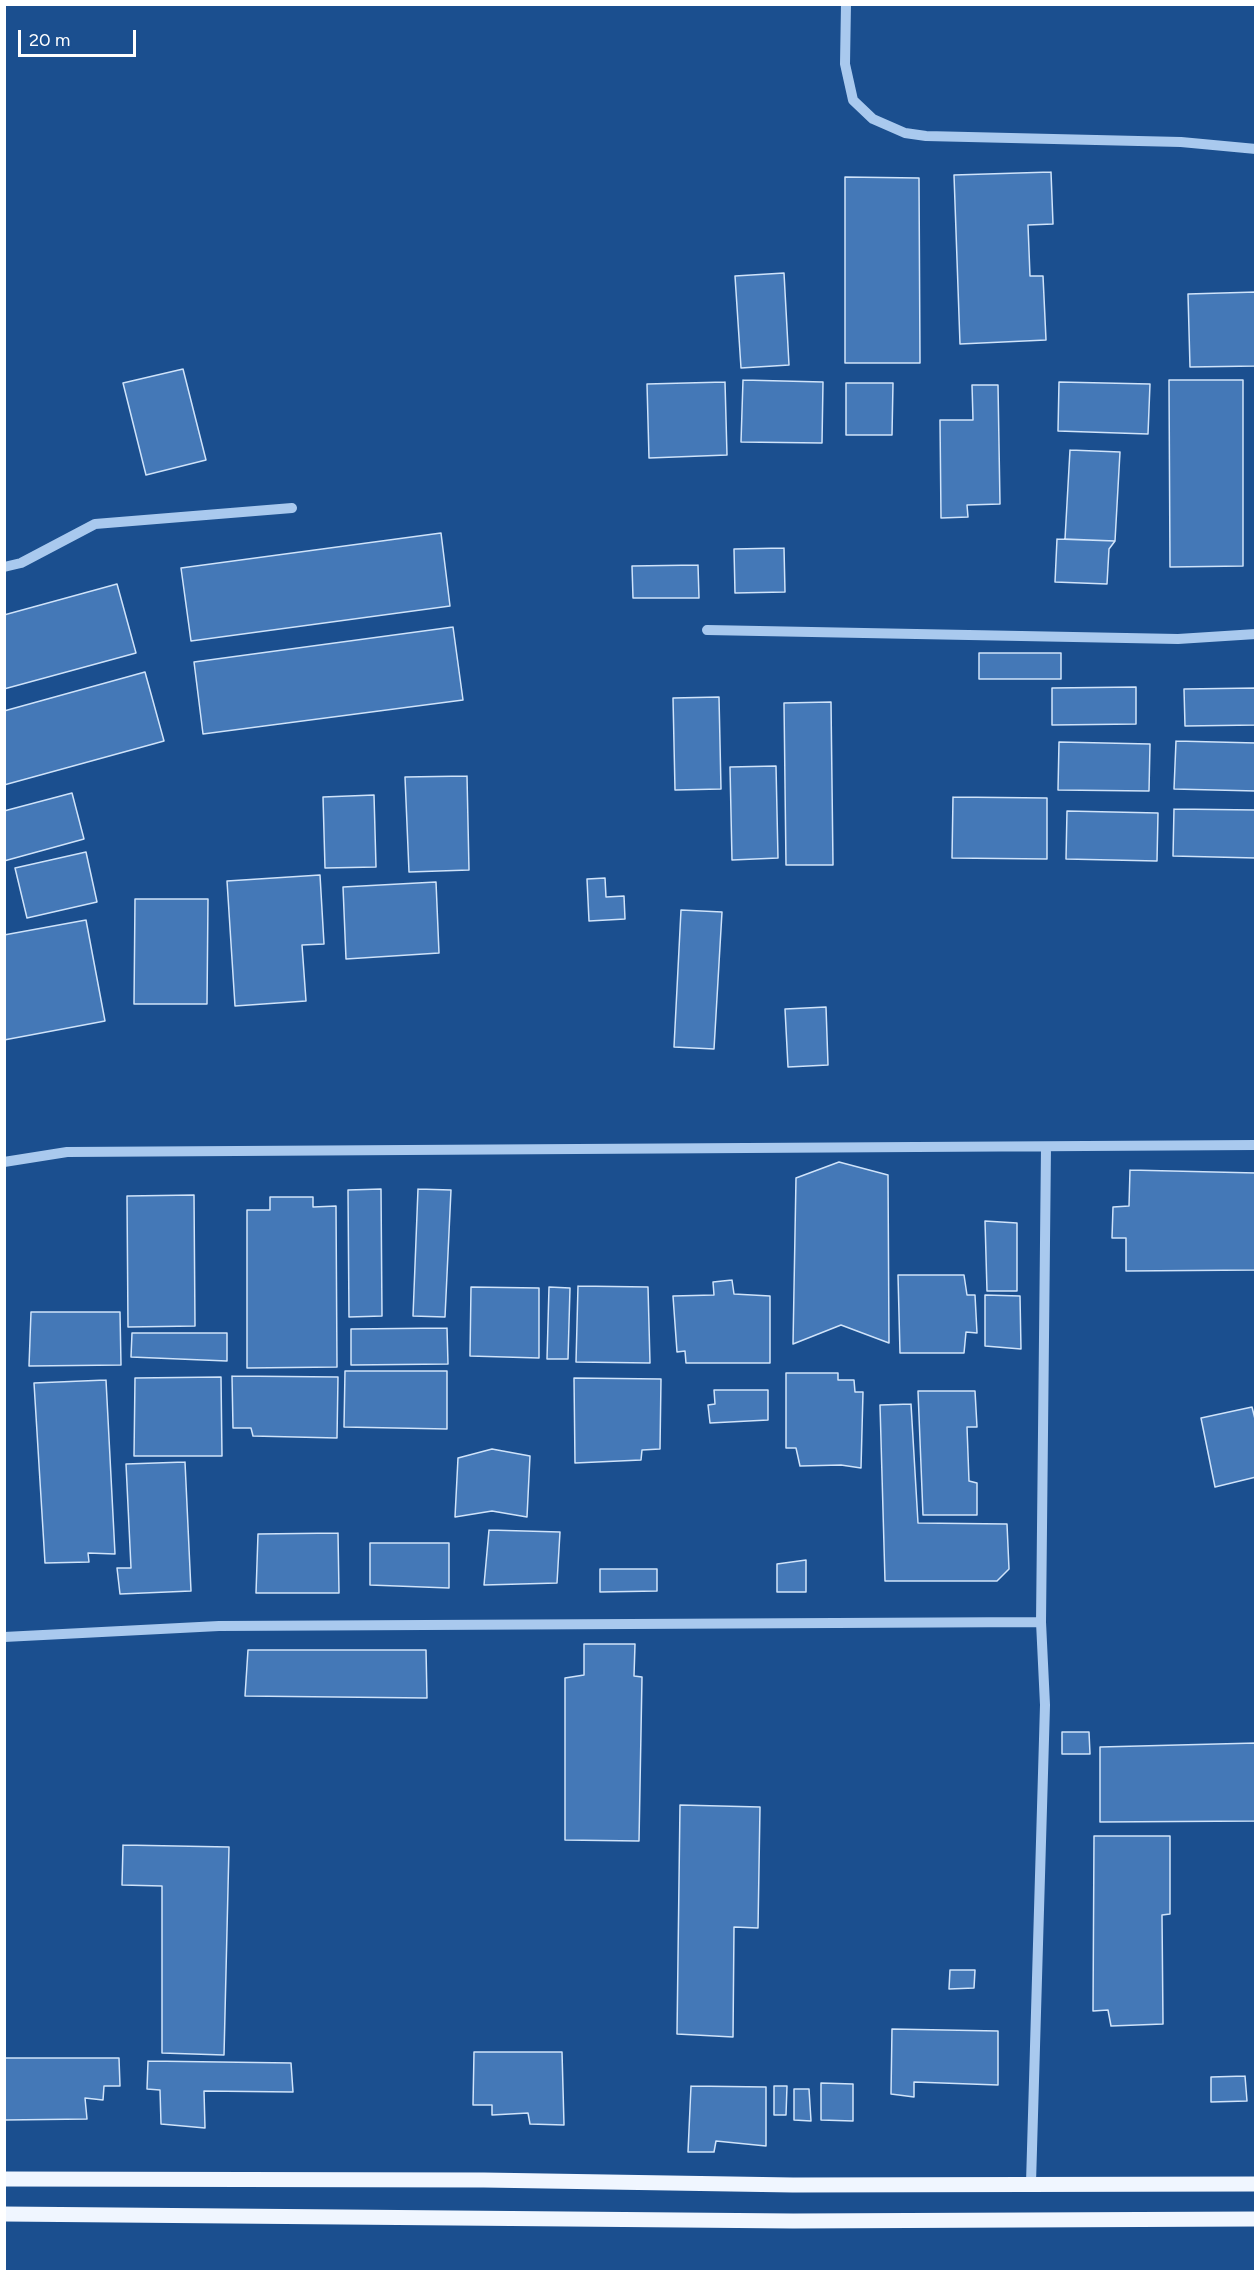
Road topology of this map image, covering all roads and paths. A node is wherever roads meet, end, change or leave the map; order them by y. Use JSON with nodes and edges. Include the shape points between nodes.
{"nodes":[{"id":1,"x":846,"y":4,"type":"edge"},
{"id":2,"x":1256,"y":149,"type":"edge"},
{"id":3,"x":292,"y":508,"type":"dead end"},
{"id":4,"x":4,"y":567,"type":"edge"},
{"id":5,"x":707,"y":630,"type":"dead end"},
{"id":6,"x":1256,"y":634,"type":"edge"},
{"id":7,"x":1256,"y":1145,"type":"edge"},
{"id":8,"x":1046,"y":1147,"type":"junction"},
{"id":9,"x":4,"y":1162,"type":"edge"},
{"id":10,"x":1041,"y":1622,"type":"junction"},
{"id":11,"x":4,"y":1636,"type":"edge"},
{"id":12,"x":4,"y":2179,"type":"edge"},
{"id":13,"x":1031,"y":2183,"type":"junction"},
{"id":14,"x":1256,"y":2184,"type":"edge"},
{"id":15,"x":4,"y":2214,"type":"edge"},
{"id":16,"x":1256,"y":2219,"type":"edge"}],
"edges":[{"from":1,"to":2,"type":"street","via":[[845,64],[853,100],[873,119],[905,133],[1181,142]]},
{"from":3,"to":4,"type":"street","via":[[95,524],[21,563]]},
{"from":5,"to":6,"type":"street","via":[[1178,639]]},
{"from":7,"to":8,"type":"street"},
{"from":8,"to":9,"type":"street","via":[[67,1152]]},
{"from":8,"to":10,"type":"street"},
{"from":10,"to":11,"type":"street","via":[[219,1626]]},
{"from":10,"to":13,"type":"street","via":[[1045,1705]]},
{"from":12,"to":13,"type":"main road"},
{"from":13,"to":14,"type":"main road"},
{"from":15,"to":16,"type":"main road","via":[[793,2221]]}]}
